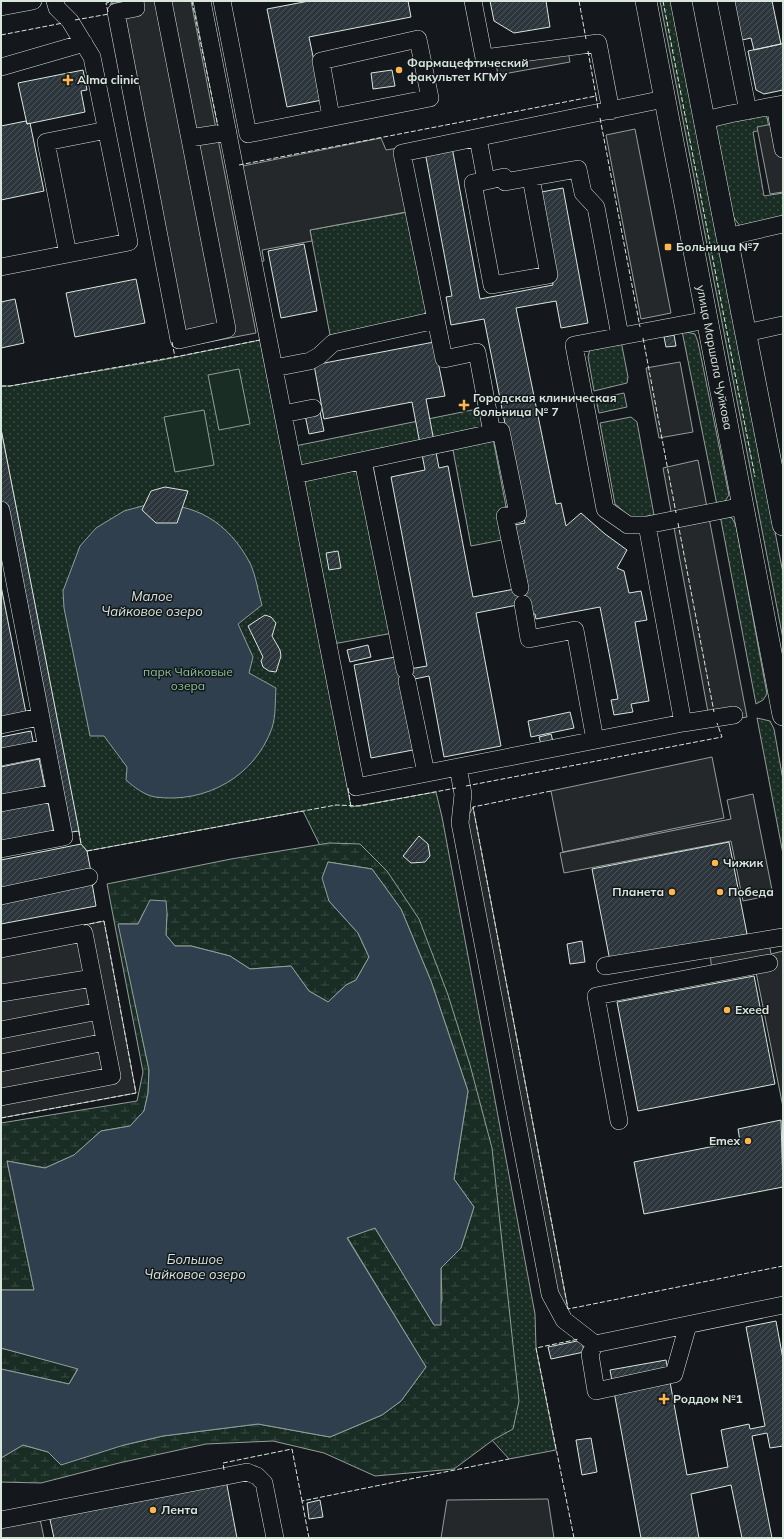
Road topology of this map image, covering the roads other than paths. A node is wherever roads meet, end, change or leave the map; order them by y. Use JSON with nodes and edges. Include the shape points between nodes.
{"nodes":[{"id":1,"x":33,"y":1,"type":"edge"},
{"id":2,"x":56,"y":1,"type":"edge"},
{"id":3,"x":135,"y":1,"type":"edge"},
{"id":4,"x":164,"y":1,"type":"edge"},
{"id":5,"x":202,"y":1,"type":"edge"},
{"id":6,"x":222,"y":1,"type":"edge"},
{"id":7,"x":473,"y":1,"type":"edge"},
{"id":8,"x":646,"y":1,"type":"edge"},
{"id":9,"x":682,"y":1,"type":"edge"},
{"id":10,"x":726,"y":1,"type":"edge"},
{"id":11,"x":1,"y":7,"type":"edge"},
{"id":12,"x":84,"y":43,"type":"junction"},
{"id":13,"x":1,"y":67,"type":"edge"},
{"id":14,"x":664,"y":99,"type":"junction"},
{"id":15,"x":779,"y":105,"type":"edge"},
{"id":16,"x":610,"y":111,"type":"junction"},
{"id":17,"x":748,"y":111,"type":"junction"},
{"id":18,"x":331,"y":117,"type":"junction"},
{"id":19,"x":705,"y":120,"type":"junction"},
{"id":20,"x":107,"y":130,"type":"junction"},
{"id":21,"x":228,"y":132,"type":"junction"},
{"id":22,"x":190,"y":138,"type":"junction"},
{"id":23,"x":478,"y":138,"type":"junction"},
{"id":24,"x":783,"y":149,"type":"edge"},
{"id":25,"x":531,"y":178,"type":"junction"},
{"id":26,"x":486,"y":181,"type":"junction"},
{"id":27,"x":783,"y":224,"type":"edge"},
{"id":28,"x":727,"y":236,"type":"junction"},
{"id":29,"x":68,"y":254,"type":"junction"},
{"id":30,"x":1,"y":267,"type":"edge"},
{"id":31,"x":436,"y":320,"type":"junction"},
{"id":32,"x":707,"y":320,"type":"junction"},
{"id":33,"x":782,"y":326,"type":"edge"},
{"id":34,"x":746,"y":333,"type":"junction"},
{"id":35,"x":620,"y":336,"type":"junction"},
{"id":36,"x":274,"y":368,"type":"junction"},
{"id":37,"x":313,"y":408,"type":"dead end"},
{"id":38,"x":283,"y":414,"type":"junction"},
{"id":39,"x":492,"y":433,"type":"junction"},
{"id":40,"x":776,"y":453,"type":"edge"},
{"id":41,"x":363,"y":461,"type":"junction"},
{"id":42,"x":295,"y":475,"type":"junction"},
{"id":43,"x":743,"y":506,"type":"junction"},
{"id":44,"x":1,"y":510,"type":"edge"},
{"id":45,"x":647,"y":525,"type":"junction"},
{"id":46,"x":783,"y":525,"type":"edge"},
{"id":47,"x":734,"y":715,"type":"dead end"},
{"id":48,"x":783,"y":715,"type":"edge"},
{"id":49,"x":39,"y":717,"type":"junction"},
{"id":50,"x":683,"y":723,"type":"junction"},
{"id":51,"x":1,"y":725,"type":"edge"},
{"id":52,"x":595,"y":740,"type":"junction"},
{"id":53,"x":46,"y":748,"type":"junction"},
{"id":54,"x":1,"y":757,"type":"edge"},
{"id":55,"x":458,"y":767,"type":"junction"},
{"id":56,"x":426,"y":774,"type":"junction"},
{"id":57,"x":54,"y":793,"type":"junction"},
{"id":58,"x":1,"y":803,"type":"edge"},
{"id":59,"x":1,"y":850,"type":"edge"},
{"id":60,"x":89,"y":877,"type":"dead end"},
{"id":61,"x":1,"y":896,"type":"edge"},
{"id":62,"x":783,"y":937,"type":"edge"},
{"id":63,"x":1,"y":949,"type":"edge"},
{"id":64,"x":769,"y":963,"type":"dead end"},
{"id":65,"x":606,"y":966,"type":"dead end"},
{"id":66,"x":93,"y":978,"type":"junction"},
{"id":67,"x":1,"y":993,"type":"edge"},
{"id":68,"x":99,"y":1011,"type":"junction"},
{"id":69,"x":1,"y":1030,"type":"edge"},
{"id":70,"x":105,"y":1042,"type":"junction"},
{"id":71,"x":1,"y":1063,"type":"edge"},
{"id":72,"x":1,"y":1097,"type":"edge"},
{"id":73,"x":619,"y":1121,"type":"dead end"},
{"id":74,"x":783,"y":1305,"type":"edge"},
{"id":75,"x":688,"y":1325,"type":"junction"},
{"id":76,"x":595,"y":1344,"type":"junction"},
{"id":77,"x":1,"y":1520,"type":"edge"},
{"id":78,"x":275,"y":1538,"type":"edge"}],
"edges":[{"from":1,"to":11,"type":"lane"},
{"from":2,"to":12,"type":"lane","via":[[57,8],[70,21]]},
{"from":3,"to":22,"type":"lane","via":[[136,8],[116,12],[179,340],[226,329]]},
{"from":4,"to":22,"type":"lane"},
{"from":5,"to":21,"type":"lane"},
{"from":6,"to":18,"type":"lane","via":[[248,134]]},
{"from":7,"to":16,"type":"lane","via":[[484,58],[598,43]]},
{"from":8,"to":14,"type":"main road","name":"улица Маршала Чуйкова"},
{"from":9,"to":19,"type":"main road"},
{"from":10,"to":17,"type":"lane"},
{"from":12,"to":13,"type":"lane"},
{"from":12,"to":20,"type":"lane","via":[[92,56]]},
{"from":14,"to":16,"type":"lane"},
{"from":14,"to":32,"type":"main road","name":"улица Маршала Чуйкова"},
{"from":15,"to":17,"type":"lane"},
{"from":15,"to":24,"type":"lane"},
{"from":16,"to":23,"type":"lane"},
{"from":17,"to":19,"type":"lane"},
{"from":18,"to":18,"type":"lane","via":[[430,98],[418,39],[321,61]]},
{"from":19,"to":28,"type":"main road"},
{"from":20,"to":29,"type":"lane","via":[[46,142]]},
{"from":20,"to":29,"type":"lane","via":[[129,242]]},
{"from":21,"to":22,"type":"lane"},
{"from":21,"to":36,"type":"lane"},
{"from":23,"to":26,"type":"lane"},
{"from":23,"to":31,"type":"lane","via":[[402,153]]},
{"from":25,"to":26,"type":"lane","via":[[505,182],[504,177]]},
{"from":25,"to":26,"type":"lane","via":[[549,275],[492,286],[473,183]]},
{"from":25,"to":35,"type":"lane","via":[[578,169],[583,192],[596,207]]},
{"from":27,"to":28,"type":"lane"},
{"from":28,"to":34,"type":"main road"},
{"from":29,"to":30,"type":"lane"},
{"from":31,"to":36,"type":"lane","via":[[332,343],[310,361]]},
{"from":31,"to":39,"type":"lane","via":[[444,359],[477,352]]},
{"from":32,"to":35,"type":"lane"},
{"from":32,"to":43,"type":"main road","name":"улица Маршала Чуйкова"},
{"from":33,"to":34,"type":"lane"},
{"from":34,"to":40,"type":"main road"},
{"from":35,"to":45,"type":"lane","via":[[574,345],[605,509],[628,525]]},
{"from":36,"to":38,"type":"lane"},
{"from":37,"to":38,"type":"lane"},
{"from":38,"to":42,"type":"lane"},
{"from":39,"to":41,"type":"lane"},
{"from":39,"to":52,"type":"lane","via":[[501,432],[518,514],[505,516],[529,638],[576,630]]},
{"from":40,"to":46,"type":"main road"},
{"from":41,"to":42,"type":"lane"},
{"from":41,"to":56,"type":"lane"},
{"from":42,"to":56,"type":"lane","via":[[356,787]]},
{"from":43,"to":45,"type":"lane"},
{"from":43,"to":48,"type":"main road","name":"улица Маршала Чуйкова"},
{"from":44,"to":49,"type":"lane"},
{"from":45,"to":50,"type":"lane"},
{"from":47,"to":50,"type":"lane"},
{"from":49,"to":51,"type":"lane"},
{"from":49,"to":53,"type":"lane"},
{"from":50,"to":52,"type":"lane"},
{"from":52,"to":55,"type":"lane"},
{"from":53,"to":54,"type":"lane"},
{"from":53,"to":57,"type":"lane"},
{"from":55,"to":56,"type":"lane"},
{"from":55,"to":76,"type":"lane","via":[[463,794],[460,823],[550,1294],[564,1320]]},
{"from":57,"to":58,"type":"lane"},
{"from":57,"to":59,"type":"lane","via":[[64,837]]},
{"from":60,"to":61,"type":"lane"},
{"from":62,"to":65,"type":"lane"},
{"from":63,"to":66,"type":"lane","via":[[84,933]]},
{"from":64,"to":73,"type":"lane","via":[[596,996]]},
{"from":66,"to":67,"type":"lane"},
{"from":66,"to":68,"type":"lane"},
{"from":68,"to":69,"type":"lane"},
{"from":68,"to":70,"type":"lane"},
{"from":70,"to":71,"type":"lane"},
{"from":70,"to":72,"type":"lane","via":[[112,1076]]},
{"from":74,"to":75,"type":"lane"},
{"from":75,"to":76,"type":"lane"},
{"from":75,"to":76,"type":"lane","via":[[674,1374],[596,1391],[590,1354]]},
{"from":77,"to":78,"type":"lane","via":[[247,1472],[257,1476],[264,1483]]}]}
